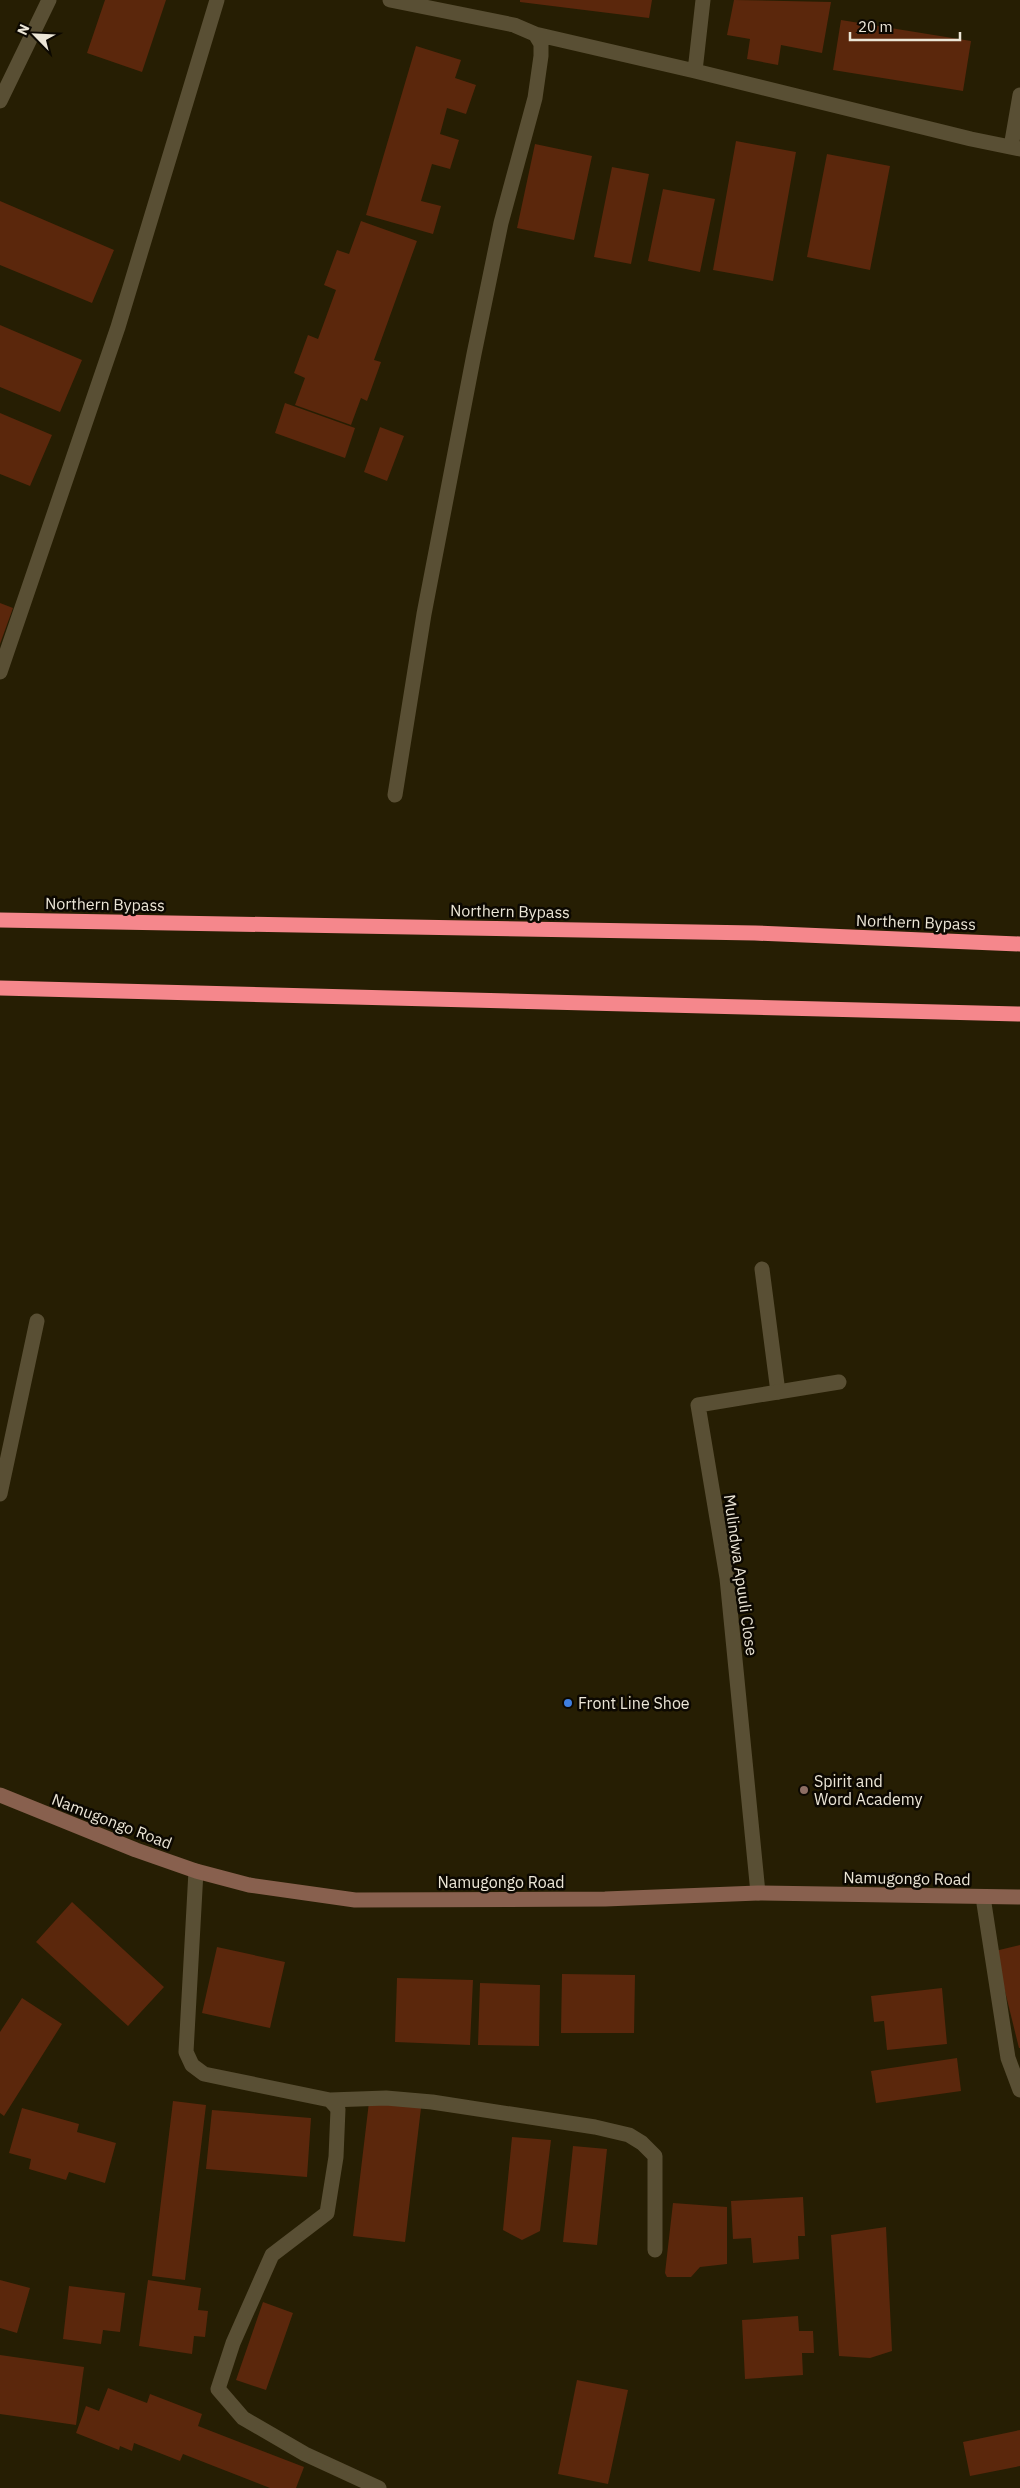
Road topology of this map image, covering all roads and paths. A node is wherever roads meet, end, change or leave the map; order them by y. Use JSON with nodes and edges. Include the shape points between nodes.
{"nodes":[{"id":1,"x":49,"y":0,"type":"edge"},
{"id":2,"x":217,"y":0,"type":"edge"},
{"id":3,"x":390,"y":0,"type":"edge"},
{"id":4,"x":703,"y":0,"type":"edge"},
{"id":5,"x":535,"y":34,"type":"junction"},
{"id":6,"x":695,"y":71,"type":"junction"},
{"id":7,"x":1020,"y":95,"type":"edge"},
{"id":8,"x":0,"y":101,"type":"edge"},
{"id":9,"x":1015,"y":148,"type":"edge"},
{"id":10,"x":0,"y":672,"type":"edge"},
{"id":11,"x":395,"y":795,"type":"dead end"},
{"id":12,"x":0,"y":920,"type":"edge"},
{"id":13,"x":1020,"y":944,"type":"edge"},
{"id":14,"x":0,"y":988,"type":"edge"},
{"id":15,"x":1020,"y":1014,"type":"edge"},
{"id":16,"x":762,"y":1269,"type":"dead end"},
{"id":17,"x":37,"y":1321,"type":"dead end"},
{"id":18,"x":839,"y":1382,"type":"dead end"},
{"id":19,"x":778,"y":1392,"type":"junction"},
{"id":20,"x":0,"y":1494,"type":"edge"},
{"id":21,"x":0,"y":1795,"type":"edge"},
{"id":22,"x":196,"y":1871,"type":"junction"},
{"id":23,"x":758,"y":1893,"type":"junction"},
{"id":24,"x":983,"y":1897,"type":"junction"},
{"id":25,"x":1020,"y":1897,"type":"edge"},
{"id":26,"x":1020,"y":2090,"type":"edge"},
{"id":27,"x":330,"y":2100,"type":"junction"},
{"id":28,"x":655,"y":2250,"type":"dead end"},
{"id":29,"x":379,"y":2488,"type":"edge"}],
"edges":[{"from":1,"to":8,"type":"street"},
{"from":2,"to":10,"type":"street","via":[[118,328]]},
{"from":3,"to":5,"type":"street","via":[[514,25]]},
{"from":4,"to":6,"type":"street"},
{"from":5,"to":6,"type":"street"},
{"from":5,"to":11,"type":"street","via":[[541,44],[542,56],[535,98],[501,223],[476,345],[424,614]]},
{"from":6,"to":9,"type":"street"},
{"from":7,"to":9,"type":"street"},
{"from":12,"to":13,"type":"highway","name":"Northern Bypass","via":[[756,933]]},
{"from":14,"to":15,"type":"highway"},
{"from":16,"to":19,"type":"street"},
{"from":17,"to":20,"type":"street"},
{"from":18,"to":19,"type":"street","name":"Mulindwa Apuuli Close"},
{"from":19,"to":23,"type":"street","name":"Mulindwa Apuuli Close","via":[[698,1405],[727,1578]]},
{"from":21,"to":22,"type":"main road","name":"Namugongo Road"},
{"from":22,"to":23,"type":"main road","name":"Namugongo Road","via":[[250,1885],[355,1900],[605,1899]]},
{"from":22,"to":27,"type":"street","via":[[186,2052],[192,2065],[204,2074]]},
{"from":23,"to":24,"type":"main road","name":"Namugongo Road"},
{"from":24,"to":25,"type":"main road","name":"Namugongo Road"},
{"from":24,"to":26,"type":"street","via":[[1008,2058]]},
{"from":27,"to":28,"type":"street","via":[[386,2098],[432,2102],[629,2135],[655,2156]]},
{"from":27,"to":29,"type":"street","via":[[338,2109],[336,2157],[327,2213],[272,2255],[233,2343],[218,2389],[242,2418],[305,2454]]}]}
